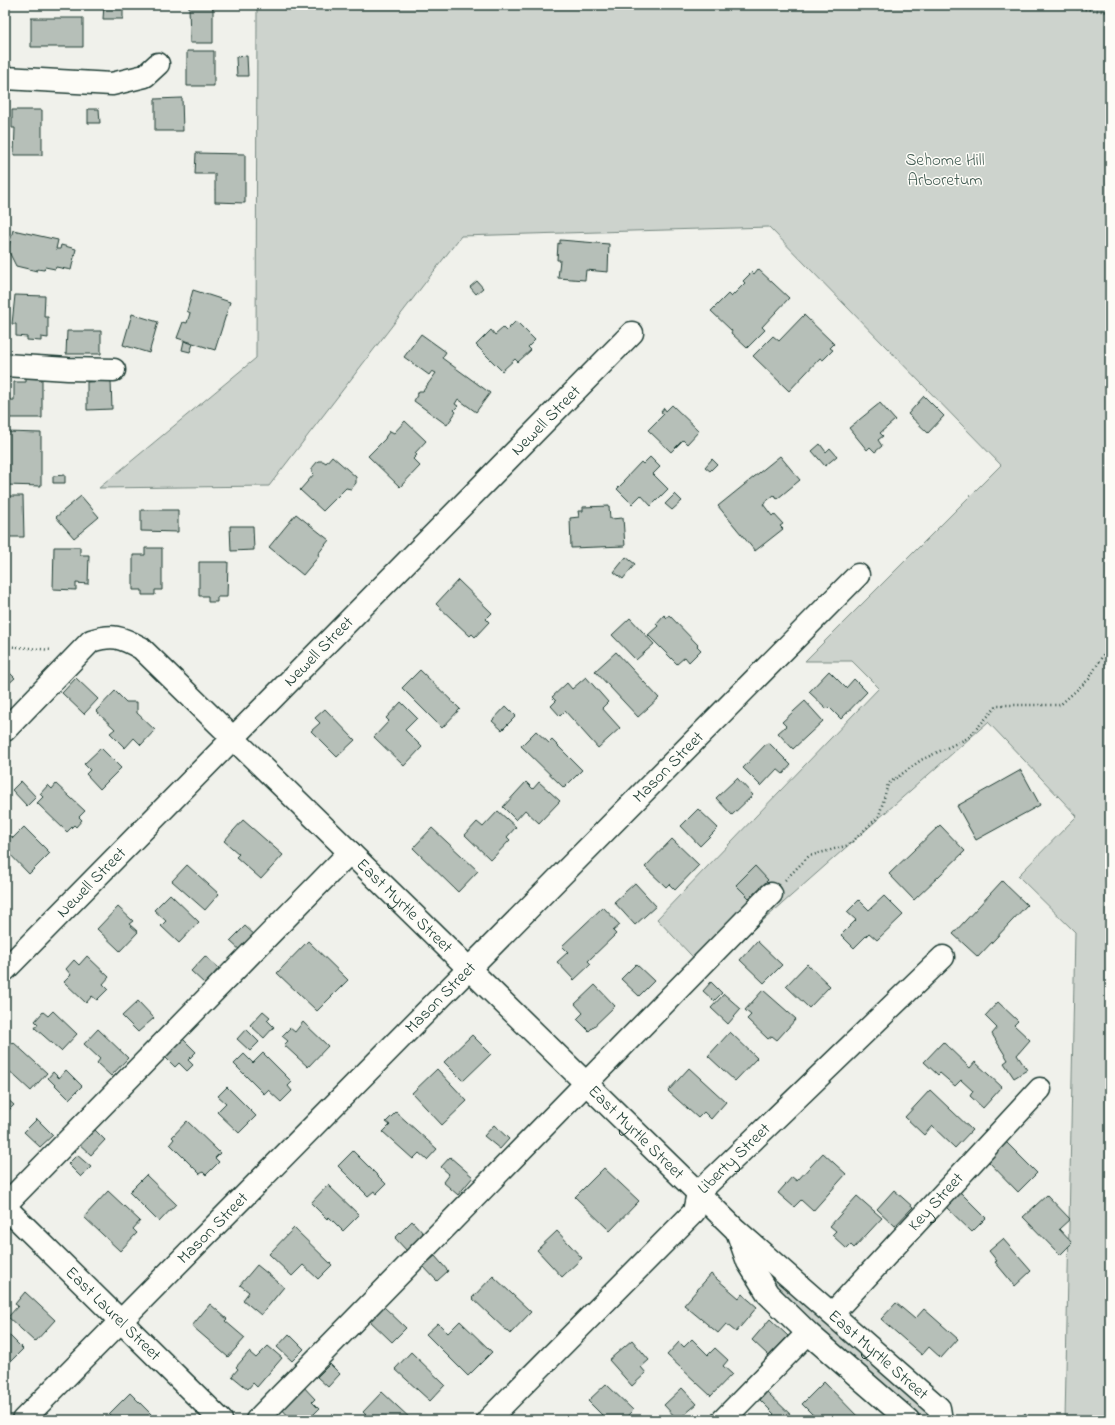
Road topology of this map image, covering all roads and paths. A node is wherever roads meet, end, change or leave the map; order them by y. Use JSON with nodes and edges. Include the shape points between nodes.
{"nodes":[{"id":1,"x":1049,"y":5,"type":"edge"},
{"id":2,"x":1110,"y":12,"type":"edge"},
{"id":3,"x":158,"y":64,"type":"dead end"},
{"id":4,"x":5,"y":78,"type":"edge"},
{"id":5,"x":632,"y":332,"type":"dead end"},
{"id":6,"x":5,"y":365,"type":"edge"},
{"id":7,"x":114,"y":370,"type":"dead end"},
{"id":8,"x":858,"y":575,"type":"dead end"},
{"id":9,"x":1110,"y":643,"type":"edge"},
{"id":10,"x":5,"y":646,"type":"edge"},
{"id":11,"x":69,"y":665,"type":"junction"},
{"id":12,"x":5,"y":730,"type":"edge"},
{"id":13,"x":233,"y":738,"type":"junction"},
{"id":14,"x":350,"y":852,"type":"junction"},
{"id":15,"x":771,"y":894,"type":"joint"},
{"id":16,"x":943,"y":957,"type":"dead end"},
{"id":17,"x":469,"y":968,"type":"junction"},
{"id":18,"x":5,"y":970,"type":"edge"},
{"id":19,"x":586,"y":1083,"type":"junction"},
{"id":20,"x":1040,"y":1089,"type":"dead end"},
{"id":21,"x":698,"y":1193,"type":"junction"},
{"id":22,"x":5,"y":1206,"type":"edge"},
{"id":23,"x":736,"y":1230,"type":"junction"},
{"id":24,"x":832,"y":1314,"type":"junction"},
{"id":25,"x":121,"y":1321,"type":"junction"},
{"id":26,"x":808,"y":1333,"type":"junction"},
{"id":27,"x":23,"y":1420,"type":"edge"},
{"id":28,"x":221,"y":1420,"type":"edge"},
{"id":29,"x":257,"y":1420,"type":"edge"},
{"id":30,"x":488,"y":1420,"type":"edge"},
{"id":31,"x":723,"y":1420,"type":"edge"},
{"id":32,"x":908,"y":1420,"type":"edge"},
{"id":33,"x":941,"y":1420,"type":"edge"}],
"edges":[{"from":1,"to":2,"type":"path"},
{"from":3,"to":4,"type":"street","via":[[145,76],[112,84]]},
{"from":5,"to":13,"type":"street","name":"Newell Street"},
{"from":6,"to":7,"type":"street"},
{"from":8,"to":17,"type":"street","name":"Mason Street"},
{"from":9,"to":15,"type":"path","via":[[1089,679],[1060,705],[998,705],[968,738],[922,760],[888,784],[879,816],[848,845],[809,856]]},
{"from":10,"to":11,"type":"path","via":[[55,650]]},
{"from":11,"to":12,"type":"street","name":"East Myrtle Street"},
{"from":11,"to":13,"type":"street","name":"East Myrtle Street","via":[[91,642],[105,637],[124,639],[141,648]]},
{"from":13,"to":14,"type":"street","name":"East Myrtle Street"},
{"from":13,"to":18,"type":"street","name":"Newell Street"},
{"from":14,"to":17,"type":"street","name":"East Myrtle Street"},
{"from":14,"to":22,"type":"street"},
{"from":15,"to":19,"type":"street"},
{"from":16,"to":21,"type":"street","name":"Liberty Street"},
{"from":17,"to":19,"type":"street","name":"East Myrtle Street"},
{"from":17,"to":25,"type":"street","name":"Mason Street"},
{"from":19,"to":21,"type":"street","name":"East Myrtle Street"},
{"from":19,"to":29,"type":"street"},
{"from":20,"to":24,"type":"street","name":"Key Street"},
{"from":21,"to":23,"type":"street","name":"East Myrtle Street"},
{"from":21,"to":30,"type":"street","name":"Liberty Street","via":[[694,1212]]},
{"from":22,"to":25,"type":"street","name":"East Laurel Street"},
{"from":23,"to":24,"type":"street","name":"East Myrtle Street"},
{"from":23,"to":26,"type":"street","name":"East Myrtle Street","via":[[748,1262],[768,1294]]},
{"from":24,"to":33,"type":"street","name":"East Myrtle Street","via":[[939,1408]]},
{"from":25,"to":27,"type":"street","name":"Mason Street"},
{"from":25,"to":28,"type":"street","name":"East Laurel Street"},
{"from":26,"to":31,"type":"street"},
{"from":26,"to":32,"type":"street","name":"East Myrtle Street"}]}
